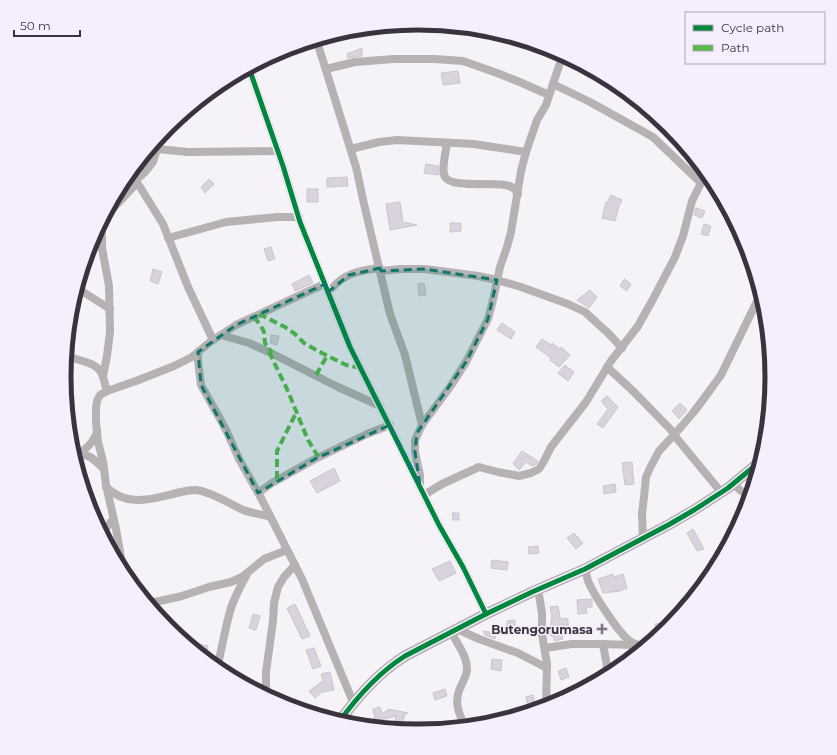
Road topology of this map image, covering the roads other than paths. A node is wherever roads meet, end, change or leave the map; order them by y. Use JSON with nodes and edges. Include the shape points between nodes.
{"nodes":[{"id":1,"x":318,"y":45,"type":"edge"},
{"id":2,"x":561,"y":61,"type":"edge"},
{"id":3,"x":326,"y":69,"type":"junction"},
{"id":4,"x":251,"y":74,"type":"edge"},
{"id":5,"x":553,"y":84,"type":"junction"},
{"id":6,"x":549,"y":95,"type":"junction"},
{"id":7,"x":447,"y":143,"type":"junction"},
{"id":8,"x":157,"y":149,"type":"joint"},
{"id":9,"x":351,"y":149,"type":"junction"},
{"id":10,"x":278,"y":151,"type":"junction"},
{"id":11,"x":526,"y":152,"type":"junction"},
{"id":12,"x":134,"y":179,"type":"edge"},
{"id":13,"x":704,"y":180,"type":"edge"},
{"id":14,"x":136,"y":182,"type":"junction"},
{"id":15,"x":701,"y":183,"type":"junction"},
{"id":16,"x":518,"y":194,"type":"junction"},
{"id":17,"x":121,"y":199,"type":"edge"},
{"id":18,"x":299,"y":217,"type":"junction"},
{"id":19,"x":102,"y":234,"type":"edge"},
{"id":20,"x":168,"y":238,"type":"junction"},
{"id":21,"x":380,"y":270,"type":"junction"},
{"id":22,"x":497,"y":280,"type":"junction"},
{"id":23,"x":325,"y":284,"type":"junction"},
{"id":24,"x":82,"y":291,"type":"edge"},
{"id":25,"x":328,"y":292,"type":"junction"},
{"id":26,"x":758,"y":307,"type":"edge"},
{"id":27,"x":110,"y":309,"type":"junction"},
{"id":28,"x":221,"y":335,"type":"junction"},
{"id":29,"x":213,"y":340,"type":"junction"},
{"id":30,"x":622,"y":348,"type":"junction"},
{"id":31,"x":198,"y":352,"type":"junction"},
{"id":32,"x":72,"y":358,"type":"edge"},
{"id":33,"x":607,"y":367,"type":"junction"},
{"id":34,"x":103,"y":376,"type":"junction"},
{"id":35,"x":107,"y":391,"type":"junction"},
{"id":36,"x":380,"y":406,"type":"junction"},
{"id":37,"x":390,"y":425,"type":"junction"},
{"id":38,"x":422,"y":425,"type":"junction"},
{"id":39,"x":97,"y":432,"type":"junction"},
{"id":40,"x":675,"y":435,"type":"junction"},
{"id":41,"x":79,"y":451,"type":"edge"},
{"id":42,"x":80,"y":454,"type":"edge"},
{"id":43,"x":754,"y":467,"type":"edge"},
{"id":44,"x":103,"y":468,"type":"junction"},
{"id":45,"x":733,"y":484,"type":"junction"},
{"id":46,"x":420,"y":485,"type":"junction"},
{"id":47,"x":106,"y":487,"type":"junction"},
{"id":48,"x":721,"y":492,"type":"junction"},
{"id":49,"x":258,"y":493,"type":"junction"},
{"id":50,"x":746,"y":493,"type":"edge"},
{"id":51,"x":424,"y":494,"type":"junction"},
{"id":52,"x":270,"y":517,"type":"junction"},
{"id":53,"x":113,"y":519,"type":"junction"},
{"id":54,"x":106,"y":529,"type":"edge"},
{"id":55,"x":643,"y":538,"type":"junction"},
{"id":56,"x":287,"y":550,"type":"junction"},
{"id":57,"x":120,"y":552,"type":"joint"},
{"id":58,"x":121,"y":555,"type":"edge"},
{"id":59,"x":295,"y":565,"type":"junction"},
{"id":60,"x":585,"y":569,"type":"junction"},
{"id":61,"x":248,"y":571,"type":"junction"},
{"id":62,"x":538,"y":589,"type":"junction"},
{"id":63,"x":153,"y":602,"type":"edge"},
{"id":64,"x":486,"y":614,"type":"junction"},
{"id":65,"x":454,"y":631,"type":"junction"},
{"id":66,"x":602,"y":644,"type":"junction"},
{"id":67,"x":638,"y":645,"type":"joint"},
{"id":68,"x":545,"y":648,"type":"junction"},
{"id":69,"x":218,"y":661,"type":"edge"},
{"id":70,"x":547,"y":668,"type":"junction"},
{"id":71,"x":607,"y":669,"type":"edge"},
{"id":72,"x":266,"y":689,"type":"edge"},
{"id":73,"x":546,"y":701,"type":"edge"},
{"id":74,"x":353,"y":702,"type":"junction"},
{"id":75,"x":343,"y":716,"type":"edge"},
{"id":76,"x":463,"y":722,"type":"edge"}],
"edges":[{"from":1,"to":3,"type":"street"},
{"from":2,"to":5,"type":"street"},
{"from":3,"to":6,"type":"street","via":[[355,62],[394,59],[463,62]]},
{"from":3,"to":9,"type":"street"},
{"from":4,"to":10,"type":"street"},
{"from":5,"to":6,"type":"street"},
{"from":5,"to":15,"type":"street","via":[[653,137]]},
{"from":6,"to":11,"type":"street"},
{"from":7,"to":9,"type":"street","via":[[397,140]]},
{"from":7,"to":11,"type":"street","via":[[474,144]]},
{"from":7,"to":16,"type":"street","via":[[443,171],[445,178],[471,184],[507,185],[513,187]]},
{"from":8,"to":10,"type":"street","via":[[188,152]]},
{"from":8,"to":14,"type":"street","via":[[152,162]]},
{"from":9,"to":21,"type":"street"},
{"from":10,"to":18,"type":"street"},
{"from":11,"to":16,"type":"street"},
{"from":12,"to":14,"type":"street"},
{"from":13,"to":15,"type":"street"},
{"from":14,"to":17,"type":"street"},
{"from":14,"to":20,"type":"street","via":[[163,224]]},
{"from":15,"to":30,"type":"street","via":[[692,201],[675,258],[638,326]]},
{"from":16,"to":22,"type":"street","via":[[511,232]]},
{"from":18,"to":20,"type":"street","via":[[226,222]]},
{"from":18,"to":23,"type":"street"},
{"from":19,"to":27,"type":"street"},
{"from":20,"to":29,"type":"street"},
{"from":21,"to":22,"type":"street","via":[[425,269]]},
{"from":21,"to":25,"type":"street","via":[[363,270],[349,275],[337,282]]},
{"from":21,"to":38,"type":"street"},
{"from":22,"to":30,"type":"street","via":[[585,312]]},
{"from":22,"to":38,"type":"street","via":[[488,319],[466,362]]},
{"from":23,"to":25,"type":"street"},
{"from":23,"to":28,"type":"street","via":[[242,322]]},
{"from":24,"to":27,"type":"street"},
{"from":25,"to":36,"type":"street","via":[[350,347]]},
{"from":26,"to":40,"type":"street","via":[[720,374]]},
{"from":27,"to":34,"type":"street","via":[[110,332]]},
{"from":28,"to":29,"type":"street"},
{"from":28,"to":36,"type":"street","via":[[249,343]]},
{"from":29,"to":31,"type":"street"},
{"from":30,"to":33,"type":"street"},
{"from":31,"to":35,"type":"street","via":[[174,366]]},
{"from":31,"to":49,"type":"street","via":[[201,385]]},
{"from":32,"to":34,"type":"street","via":[[98,368]]},
{"from":33,"to":40,"type":"street","via":[[649,406]]},
{"from":33,"to":51,"type":"street","via":[[586,402],[551,447],[539,469],[519,476],[479,467]]},
{"from":34,"to":35,"type":"street"},
{"from":35,"to":39,"type":"street","via":[[100,395],[97,401]]},
{"from":36,"to":37,"type":"street"},
{"from":37,"to":46,"type":"street"},
{"from":37,"to":49,"type":"street","via":[[315,459],[272,482]]},
{"from":38,"to":46,"type":"street","via":[[415,445]]},
{"from":39,"to":41,"type":"street","via":[[90,445]]},
{"from":39,"to":44,"type":"street"},
{"from":40,"to":48,"type":"street"},
{"from":40,"to":55,"type":"street","via":[[659,451],[646,477],[642,514]]},
{"from":42,"to":44,"type":"street","via":[[93,458]]},
{"from":43,"to":45,"type":"street"},
{"from":44,"to":47,"type":"street"},
{"from":45,"to":48,"type":"street"},
{"from":45,"to":50,"type":"street"},
{"from":46,"to":51,"type":"street"},
{"from":47,"to":52,"type":"street","via":[[118,496],[137,501],[196,490],[243,510]]},
{"from":47,"to":53,"type":"street"},
{"from":48,"to":55,"type":"street"},
{"from":49,"to":52,"type":"street"},
{"from":51,"to":64,"type":"street"},
{"from":52,"to":56,"type":"street"},
{"from":53,"to":54,"type":"street"},
{"from":53,"to":57,"type":"street"},
{"from":55,"to":60,"type":"street"},
{"from":56,"to":59,"type":"street"},
{"from":56,"to":61,"type":"street","via":[[264,559]]},
{"from":57,"to":58,"type":"street"},
{"from":59,"to":72,"type":"street","via":[[278,587],[274,603]]},
{"from":59,"to":74,"type":"street"},
{"from":60,"to":62,"type":"street"},
{"from":60,"to":67,"type":"street","via":[[595,594],[618,630],[626,639]]},
{"from":61,"to":63,"type":"street","via":[[230,582]]},
{"from":61,"to":69,"type":"street","via":[[232,606]]},
{"from":62,"to":64,"type":"street"},
{"from":62,"to":68,"type":"street"},
{"from":64,"to":65,"type":"street"},
{"from":65,"to":70,"type":"street","via":[[518,653]]},
{"from":65,"to":74,"type":"street","via":[[393,664]]},
{"from":65,"to":76,"type":"street","via":[[466,660],[467,670],[457,699]]},
{"from":66,"to":67,"type":"street"},
{"from":66,"to":68,"type":"street","via":[[572,644]]},
{"from":66,"to":71,"type":"street"},
{"from":68,"to":70,"type":"street"},
{"from":70,"to":73,"type":"street"},
{"from":74,"to":75,"type":"street"}]}
